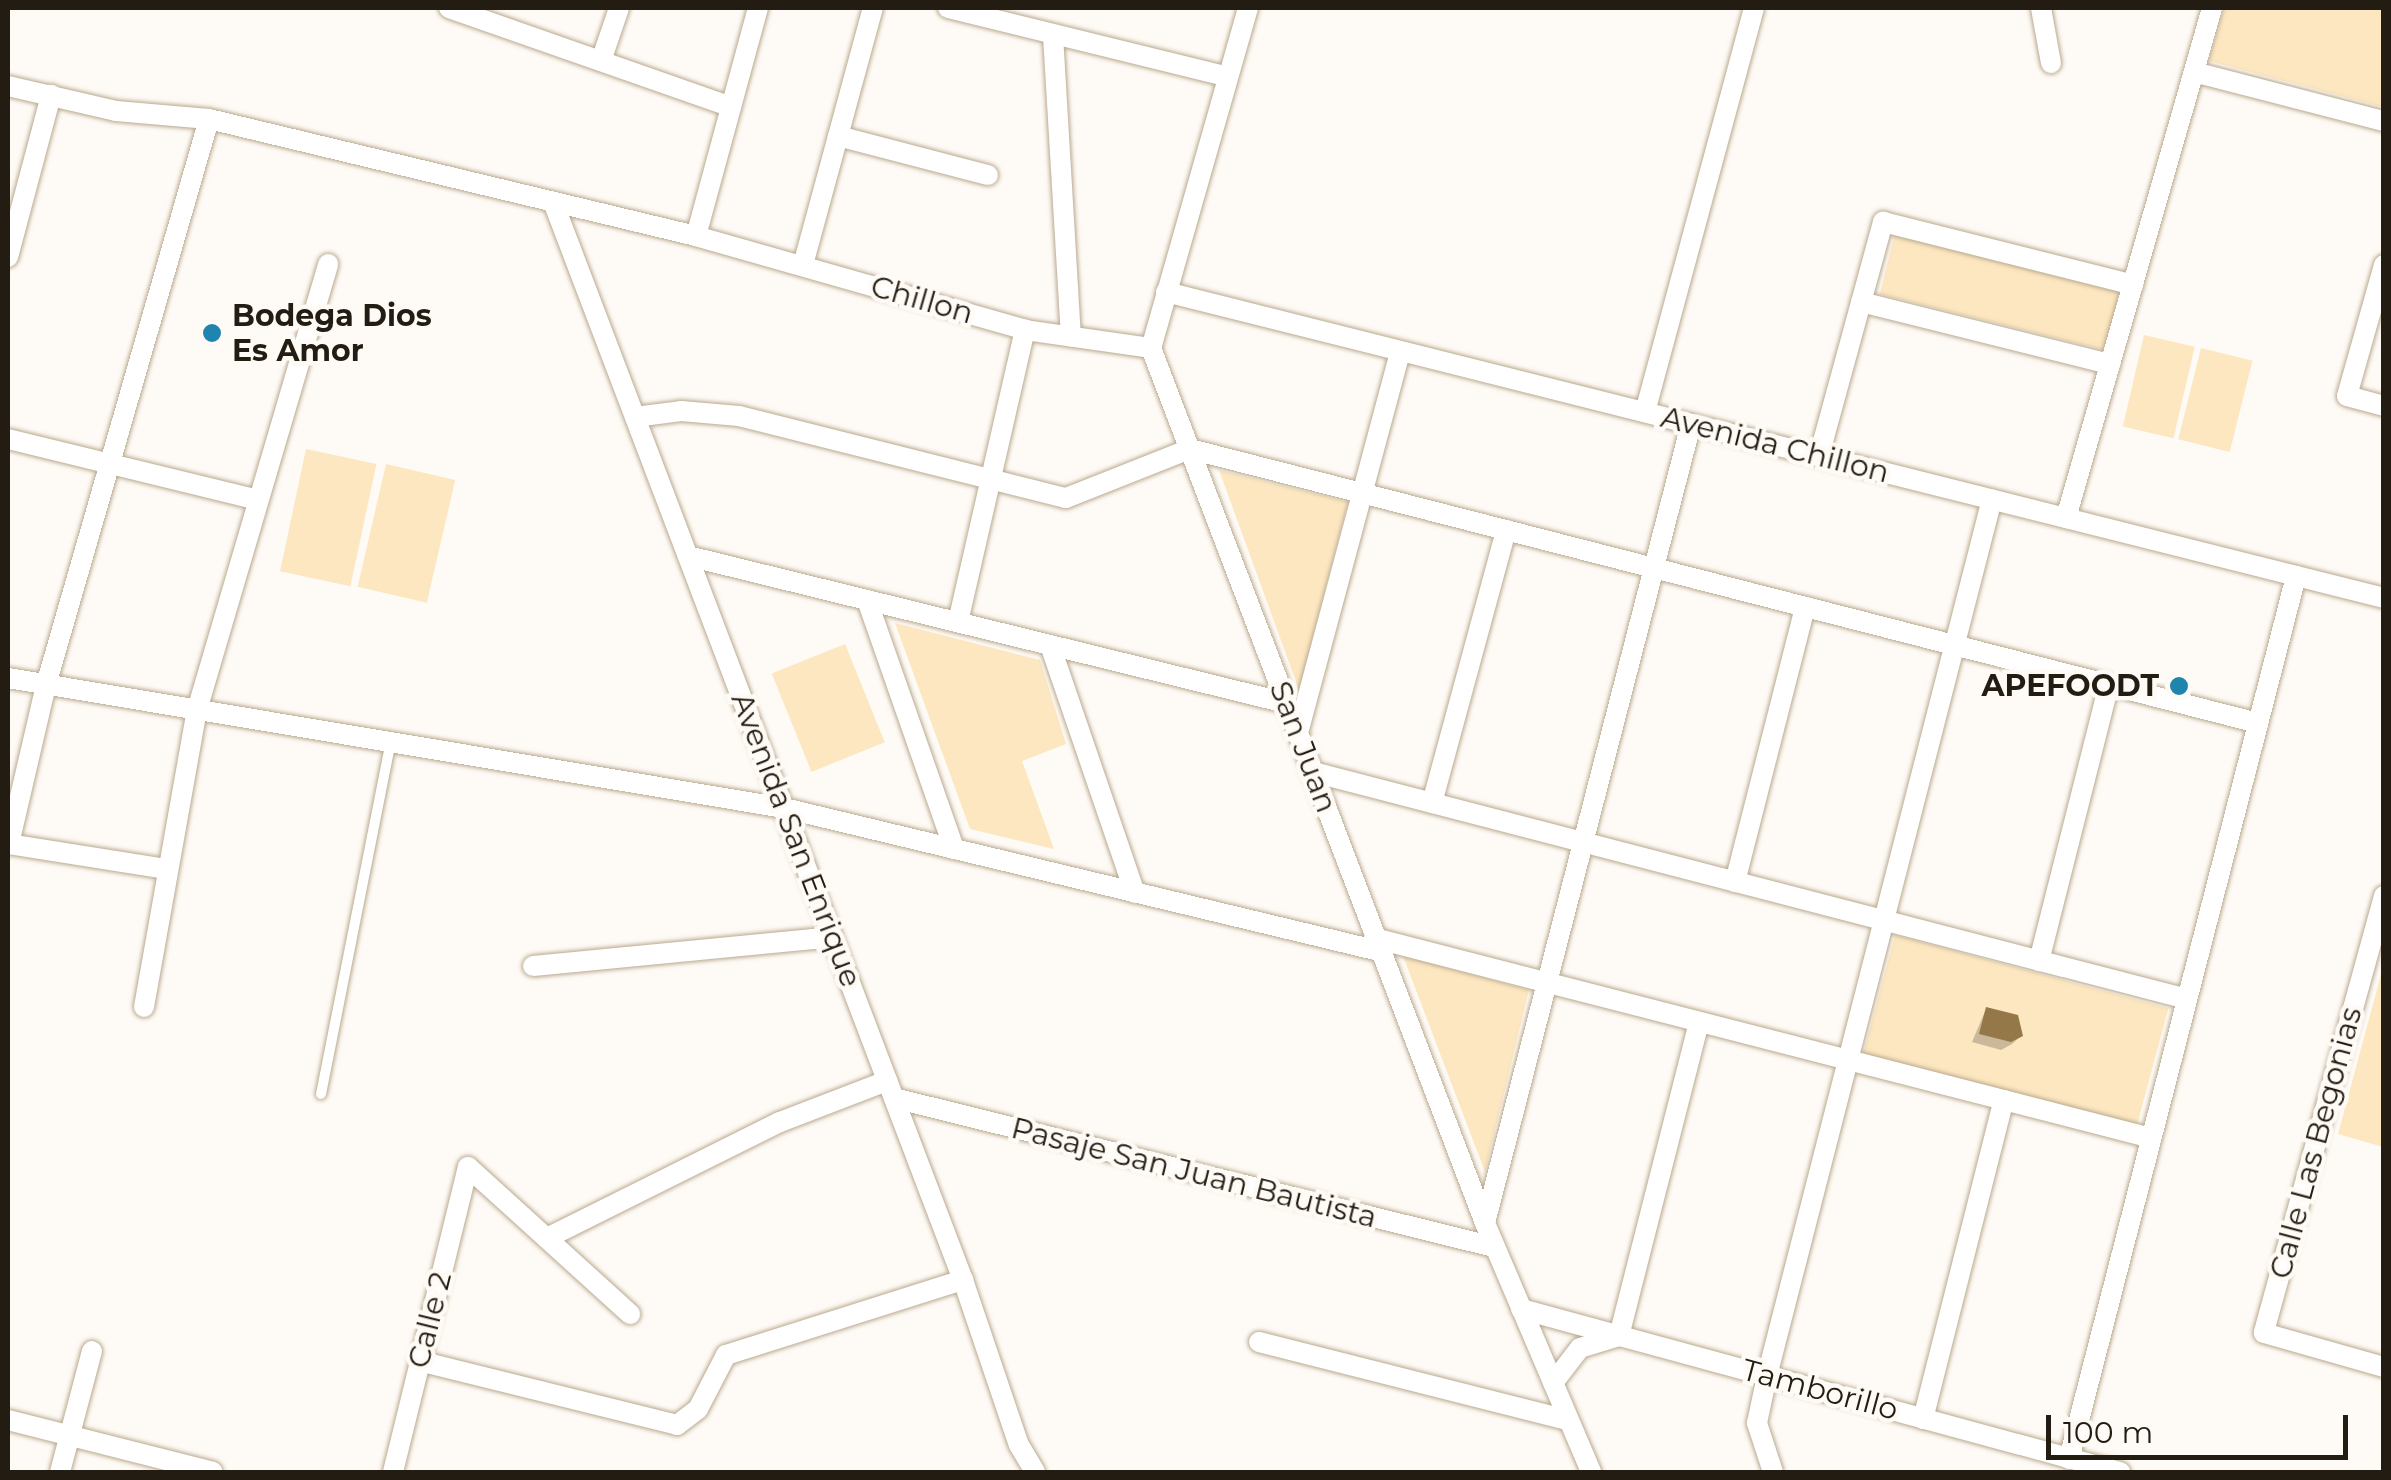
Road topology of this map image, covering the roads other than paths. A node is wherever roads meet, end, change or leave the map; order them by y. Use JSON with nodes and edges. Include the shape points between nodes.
{"nodes":[{"id":1,"x":449,"y":8,"type":"edge"},
{"id":2,"x":619,"y":8,"type":"edge"},
{"id":3,"x":758,"y":8,"type":"edge"},
{"id":4,"x":873,"y":8,"type":"edge"},
{"id":5,"x":948,"y":8,"type":"edge"},
{"id":6,"x":1248,"y":8,"type":"edge"},
{"id":7,"x":1754,"y":8,"type":"edge"},
{"id":8,"x":2041,"y":8,"type":"edge"},
{"id":9,"x":2212,"y":8,"type":"edge"},
{"id":10,"x":499,"y":16,"type":"edge"},
{"id":11,"x":1053,"y":35,"type":"junction"},
{"id":12,"x":601,"y":61,"type":"junction"},
{"id":13,"x":2051,"y":63,"type":"dead end"},
{"id":14,"x":2194,"y":72,"type":"junction"},
{"id":15,"x":1225,"y":76,"type":"junction"},
{"id":16,"x":8,"y":86,"type":"edge"},
{"id":17,"x":51,"y":96,"type":"junction"},
{"id":18,"x":731,"y":107,"type":"junction"},
{"id":19,"x":209,"y":119,"type":"junction"},
{"id":20,"x":2384,"y":121,"type":"edge"},
{"id":21,"x":838,"y":136,"type":"junction"},
{"id":22,"x":988,"y":175,"type":"dead end"},
{"id":23,"x":555,"y":207,"type":"junction"},
{"id":24,"x":696,"y":236,"type":"junction"},
{"id":25,"x":8,"y":257,"type":"edge"},
{"id":26,"x":328,"y":264,"type":"dead end"},
{"id":27,"x":803,"y":265,"type":"junction"},
{"id":28,"x":2384,"y":265,"type":"edge"},
{"id":29,"x":2133,"y":285,"type":"junction"},
{"id":30,"x":1166,"y":292,"type":"junction"},
{"id":31,"x":1861,"y":302,"type":"junction"},
{"id":32,"x":1026,"y":330,"type":"junction"},
{"id":33,"x":1071,"y":336,"type":"junction"},
{"id":34,"x":1151,"y":348,"type":"junction"},
{"id":35,"x":1400,"y":351,"type":"junction"},
{"id":36,"x":2110,"y":364,"type":"junction"},
{"id":37,"x":2384,"y":406,"type":"edge"},
{"id":38,"x":1645,"y":412,"type":"junction"},
{"id":39,"x":635,"y":417,"type":"junction"},
{"id":40,"x":1691,"y":424,"type":"junction"},
{"id":41,"x":8,"y":439,"type":"edge"},
{"id":42,"x":1190,"y":449,"type":"junction"},
{"id":43,"x":1819,"y":456,"type":"junction"},
{"id":44,"x":110,"y":464,"type":"junction"},
{"id":45,"x":987,"y":480,"type":"junction"},
{"id":46,"x":1363,"y":493,"type":"junction"},
{"id":47,"x":254,"y":499,"type":"junction"},
{"id":48,"x":1992,"y":500,"type":"junction"},
{"id":49,"x":2066,"y":518,"type":"junction"},
{"id":50,"x":1506,"y":530,"type":"junction"},
{"id":51,"x":688,"y":556,"type":"junction"},
{"id":52,"x":1654,"y":568,"type":"junction"},
{"id":53,"x":2296,"y":576,"type":"junction"},
{"id":54,"x":2384,"y":598,"type":"edge"},
{"id":55,"x":867,"y":600,"type":"junction"},
{"id":56,"x":1805,"y":607,"type":"junction"},
{"id":57,"x":958,"y":622,"type":"junction"},
{"id":58,"x":1050,"y":645,"type":"junction"},
{"id":59,"x":1954,"y":646,"type":"junction"},
{"id":60,"x":8,"y":678,"type":"edge"},
{"id":61,"x":2109,"y":685,"type":"junction"},
{"id":62,"x":46,"y":686,"type":"junction"},
{"id":63,"x":1286,"y":702,"type":"junction"},
{"id":64,"x":197,"y":710,"type":"junction"},
{"id":65,"x":2258,"y":724,"type":"junction"},
{"id":66,"x":1298,"y":734,"type":"junction"},
{"id":67,"x":391,"y":742,"type":"junction"},
{"id":68,"x":1313,"y":772,"type":"junction"},
{"id":69,"x":1432,"y":803,"type":"junction"},
{"id":70,"x":784,"y":808,"type":"junction"},
{"id":71,"x":1583,"y":842,"type":"junction"},
{"id":72,"x":8,"y":844,"type":"edge"},
{"id":73,"x":954,"y":849,"type":"junction"},
{"id":74,"x":165,"y":869,"type":"junction"},
{"id":75,"x":1735,"y":882,"type":"junction"},
{"id":76,"x":1135,"y":892,"type":"junction"},
{"id":77,"x":2384,"y":896,"type":"edge"},
{"id":78,"x":1884,"y":920,"type":"junction"},
{"id":79,"x":832,"y":937,"type":"junction"},
{"id":80,"x":1377,"y":945,"type":"junction"},
{"id":81,"x":2039,"y":961,"type":"junction"},
{"id":82,"x":533,"y":966,"type":"dead end"},
{"id":83,"x":1547,"y":983,"type":"junction"},
{"id":84,"x":2187,"y":1000,"type":"junction"},
{"id":85,"x":144,"y":1007,"type":"dead end"},
{"id":86,"x":1699,"y":1022,"type":"junction"},
{"id":87,"x":1848,"y":1060,"type":"junction"},
{"id":88,"x":891,"y":1090,"type":"junction"},
{"id":89,"x":320,"y":1094,"type":"dead end"},
{"id":90,"x":2004,"y":1100,"type":"junction"},
{"id":91,"x":2152,"y":1138,"type":"junction"},
{"id":92,"x":1485,"y":1223,"type":"junction"},
{"id":93,"x":547,"y":1238,"type":"junction"},
{"id":94,"x":1494,"y":1247,"type":"junction"},
{"id":95,"x":964,"y":1280,"type":"junction"},
{"id":96,"x":1521,"y":1309,"type":"junction"},
{"id":97,"x":630,"y":1314,"type":"dead end"},
{"id":98,"x":1619,"y":1336,"type":"junction"},
{"id":99,"x":1259,"y":1342,"type":"dead end"},
{"id":100,"x":92,"y":1351,"type":"dead end"},
{"id":101,"x":419,"y":1361,"type":"junction"},
{"id":102,"x":2384,"y":1367,"type":"edge"},
{"id":103,"x":1767,"y":1376,"type":"junction"},
{"id":104,"x":1553,"y":1383,"type":"junction"},
{"id":105,"x":1923,"y":1418,"type":"junction"},
{"id":106,"x":8,"y":1420,"type":"edge"},
{"id":107,"x":1568,"y":1420,"type":"junction"},
{"id":108,"x":70,"y":1436,"type":"junction"},
{"id":109,"x":2069,"y":1458,"type":"junction"},
{"id":110,"x":60,"y":1472,"type":"edge"},
{"id":111,"x":214,"y":1472,"type":"edge"},
{"id":112,"x":393,"y":1472,"type":"edge"},
{"id":113,"x":1034,"y":1472,"type":"edge"},
{"id":114,"x":1591,"y":1472,"type":"edge"},
{"id":115,"x":1773,"y":1472,"type":"edge"},
{"id":116,"x":2120,"y":1472,"type":"edge"}],
"edges":[{"from":1,"to":10,"type":"street"},
{"from":2,"to":12,"type":"street"},
{"from":3,"to":18,"type":"street"},
{"from":4,"to":21,"type":"street"},
{"from":5,"to":11,"type":"street"},
{"from":6,"to":15,"type":"street"},
{"from":7,"to":38,"type":"street"},
{"from":8,"to":13,"type":"street"},
{"from":9,"to":14,"type":"street"},
{"from":10,"to":12,"type":"street"},
{"from":11,"to":15,"type":"street"},
{"from":11,"to":33,"type":"street"},
{"from":12,"to":18,"type":"street"},
{"from":14,"to":20,"type":"street"},
{"from":14,"to":29,"type":"street"},
{"from":15,"to":30,"type":"street"},
{"from":16,"to":17,"type":"street","name":"Chillon"},
{"from":17,"to":19,"type":"street","name":"Chillon","via":[[116,111]]},
{"from":17,"to":25,"type":"street"},
{"from":18,"to":24,"type":"street"},
{"from":19,"to":23,"type":"street","name":"Chillon"},
{"from":19,"to":44,"type":"street"},
{"from":21,"to":22,"type":"street"},
{"from":21,"to":27,"type":"street"},
{"from":23,"to":24,"type":"street","name":"Chillon"},
{"from":23,"to":39,"type":"street","name":"Avenida San Enrique"},
{"from":24,"to":27,"type":"street","name":"Chillon"},
{"from":26,"to":47,"type":"street"},
{"from":27,"to":32,"type":"street","name":"Chillon"},
{"from":28,"to":37,"type":"street","via":[[2347,396]]},
{"from":29,"to":31,"type":"street","via":[[1883,222]]},
{"from":29,"to":36,"type":"street"},
{"from":30,"to":34,"type":"street"},
{"from":30,"to":35,"type":"street","name":"Avenida Chillon"},
{"from":31,"to":36,"type":"street"},
{"from":31,"to":43,"type":"street"},
{"from":32,"to":33,"type":"street","name":"Chillon"},
{"from":32,"to":45,"type":"street"},
{"from":33,"to":34,"type":"street","name":"Chillon"},
{"from":34,"to":42,"type":"street","name":"San Juan"},
{"from":35,"to":38,"type":"street","name":"Avenida Chillon"},
{"from":35,"to":46,"type":"street"},
{"from":36,"to":49,"type":"street"},
{"from":38,"to":40,"type":"street","name":"Avenida Chillon"},
{"from":39,"to":45,"type":"street","via":[[680,411],[739,416]]},
{"from":39,"to":51,"type":"street","name":"Avenida San Enrique"},
{"from":40,"to":43,"type":"street","name":"Avenida Chillon"},
{"from":40,"to":52,"type":"street"},
{"from":41,"to":44,"type":"street"},
{"from":42,"to":45,"type":"street","via":[[1075,497]]},
{"from":42,"to":46,"type":"street"},
{"from":42,"to":63,"type":"street","name":"San Juan"},
{"from":43,"to":48,"type":"street","name":"Avenida Chillon"},
{"from":44,"to":47,"type":"street"},
{"from":44,"to":62,"type":"street"},
{"from":45,"to":57,"type":"street"},
{"from":46,"to":50,"type":"street"},
{"from":46,"to":66,"type":"street"},
{"from":47,"to":64,"type":"street"},
{"from":48,"to":49,"type":"street","name":"Avenida Chillon"},
{"from":48,"to":59,"type":"street"},
{"from":49,"to":53,"type":"street","name":"Avenida Chillon"},
{"from":50,"to":52,"type":"street"},
{"from":50,"to":69,"type":"street"},
{"from":51,"to":55,"type":"street"},
{"from":51,"to":70,"type":"street","name":"Avenida San Enrique"},
{"from":52,"to":56,"type":"street"},
{"from":52,"to":71,"type":"street"},
{"from":53,"to":54,"type":"street","name":"Avenida Chillon"},
{"from":53,"to":65,"type":"street"},
{"from":55,"to":57,"type":"street"},
{"from":55,"to":73,"type":"street"},
{"from":56,"to":59,"type":"street"},
{"from":56,"to":75,"type":"street"},
{"from":57,"to":58,"type":"street"},
{"from":58,"to":63,"type":"street"},
{"from":58,"to":76,"type":"street"},
{"from":59,"to":61,"type":"street"},
{"from":59,"to":78,"type":"street"},
{"from":60,"to":62,"type":"street"},
{"from":61,"to":65,"type":"street"},
{"from":61,"to":81,"type":"street"},
{"from":62,"to":64,"type":"street"},
{"from":62,"to":72,"type":"street"},
{"from":63,"to":66,"type":"street","name":"San Juan"},
{"from":64,"to":67,"type":"street"},
{"from":64,"to":74,"type":"street"},
{"from":65,"to":84,"type":"street"},
{"from":66,"to":68,"type":"street","name":"San Juan"},
{"from":67,"to":70,"type":"street"},
{"from":67,"to":89,"type":"lane"},
{"from":68,"to":69,"type":"street"},
{"from":68,"to":80,"type":"street","name":"San Juan"},
{"from":69,"to":71,"type":"street"},
{"from":70,"to":73,"type":"street"},
{"from":70,"to":79,"type":"street","name":"Avenida San Enrique"},
{"from":71,"to":75,"type":"street"},
{"from":71,"to":83,"type":"street"},
{"from":72,"to":74,"type":"street"},
{"from":73,"to":76,"type":"street"},
{"from":74,"to":85,"type":"street"},
{"from":75,"to":78,"type":"street"},
{"from":76,"to":80,"type":"street"},
{"from":77,"to":102,"type":"street","name":"Calle Las Begonias","via":[[2264,1333]]},
{"from":78,"to":81,"type":"street"},
{"from":78,"to":87,"type":"street"},
{"from":79,"to":82,"type":"street"},
{"from":79,"to":88,"type":"street","name":"Avenida San Enrique"},
{"from":80,"to":83,"type":"street"},
{"from":80,"to":92,"type":"street","name":"San Juan"},
{"from":81,"to":84,"type":"street"},
{"from":83,"to":86,"type":"street"},
{"from":83,"to":92,"type":"street"},
{"from":84,"to":91,"type":"street"},
{"from":86,"to":87,"type":"street"},
{"from":86,"to":98,"type":"street"},
{"from":87,"to":90,"type":"street"},
{"from":87,"to":103,"type":"street"},
{"from":88,"to":93,"type":"street","via":[[780,1122]]},
{"from":88,"to":94,"type":"street","name":"Pasaje San Juan Bautista"},
{"from":88,"to":95,"type":"street","name":"Avenida San Enrique"},
{"from":90,"to":91,"type":"street"},
{"from":90,"to":105,"type":"street"},
{"from":91,"to":109,"type":"street"},
{"from":92,"to":94,"type":"street","name":"San Juan"},
{"from":93,"to":97,"type":"street"},
{"from":93,"to":101,"type":"street","name":"Calle 2","via":[[468,1167]]},
{"from":94,"to":96,"type":"street","name":"San Juan"},
{"from":95,"to":101,"type":"street","via":[[726,1355],[698,1410],[677,1425]]},
{"from":95,"to":113,"type":"street","name":"Avenida San Enrique","via":[[1018,1445]]},
{"from":96,"to":98,"type":"street","name":"Tamborillo"},
{"from":96,"to":104,"type":"street","name":"San Juan"},
{"from":98,"to":103,"type":"street","name":"Tamborillo"},
{"from":98,"to":104,"type":"street","via":[[1580,1348]]},
{"from":99,"to":107,"type":"street"},
{"from":100,"to":108,"type":"street"},
{"from":101,"to":112,"type":"street","name":"Calle 2"},
{"from":103,"to":105,"type":"street","name":"Tamborillo"},
{"from":103,"to":115,"type":"street","via":[[1757,1423]]},
{"from":104,"to":107,"type":"street","name":"San Juan"},
{"from":105,"to":109,"type":"street","name":"Tamborillo"},
{"from":106,"to":108,"type":"street"},
{"from":107,"to":114,"type":"street","name":"San Juan"},
{"from":108,"to":110,"type":"street"},
{"from":108,"to":111,"type":"street"},
{"from":109,"to":116,"type":"street","name":"Tamborillo"}]}
